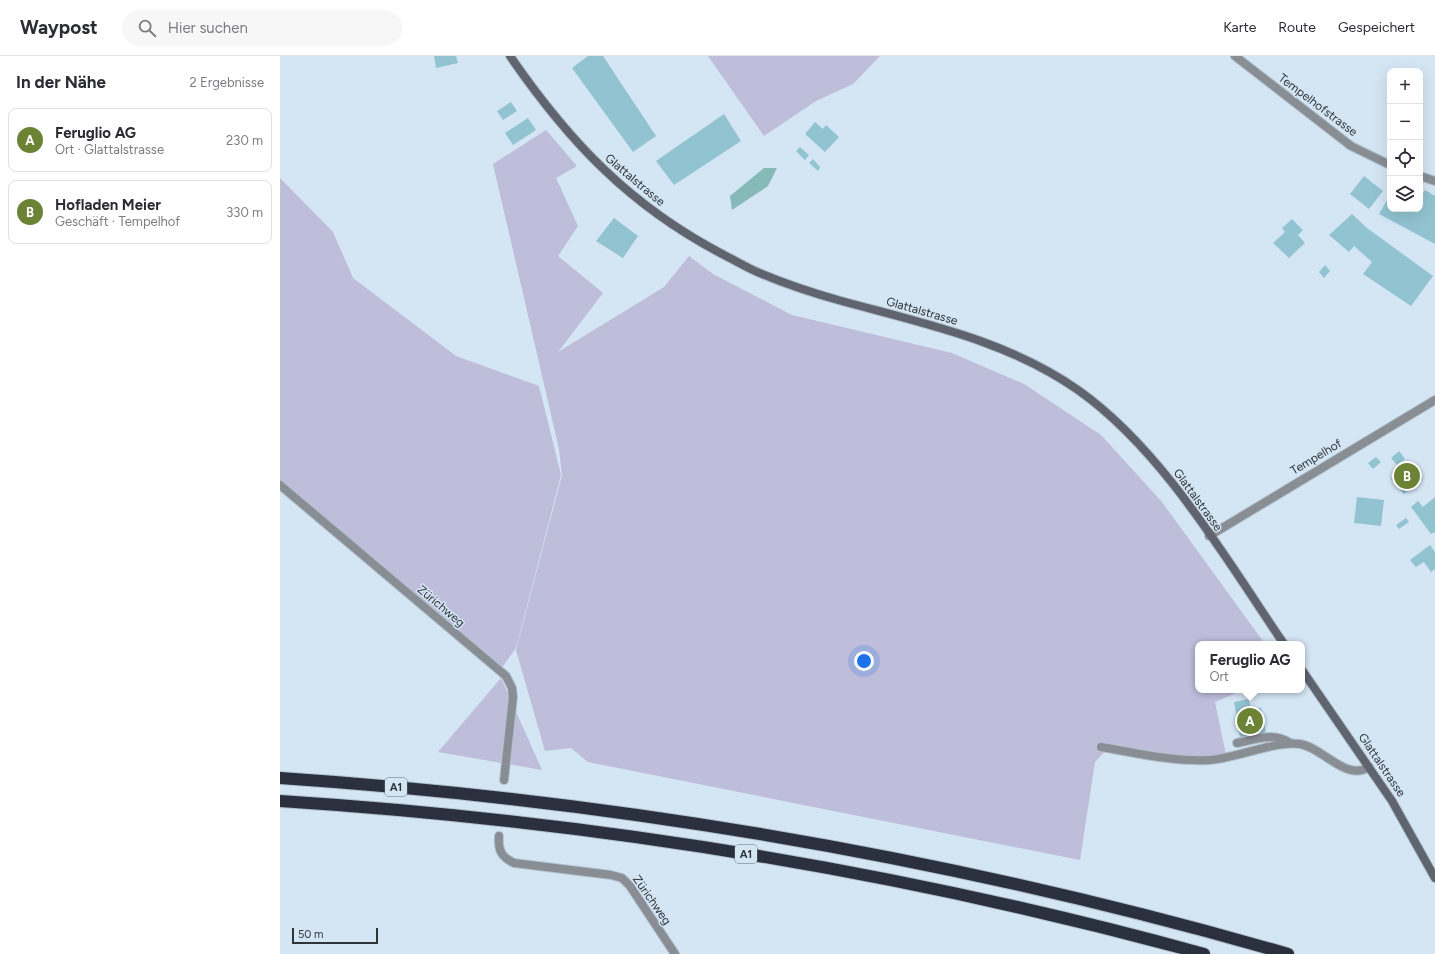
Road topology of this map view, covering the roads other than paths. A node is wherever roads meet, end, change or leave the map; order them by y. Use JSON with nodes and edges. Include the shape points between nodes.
{"nodes":[{"id":1,"x":510,"y":56,"type":"edge"},
{"id":2,"x":1235,"y":56,"type":"edge"},
{"id":3,"x":1387,"y":164,"type":"edge"},
{"id":4,"x":1423,"y":177,"type":"edge"},
{"id":5,"x":1435,"y":181,"type":"edge"},
{"id":6,"x":1435,"y":400,"type":"edge"},
{"id":7,"x":280,"y":485,"type":"edge"},
{"id":8,"x":1210,"y":536,"type":"junction"},
{"id":9,"x":1282,"y":641,"type":"edge"},
{"id":10,"x":1305,"y":674,"type":"edge"},
{"id":11,"x":1237,"y":743,"type":"dead end"},
{"id":12,"x":1290,"y":743,"type":"junction"},
{"id":13,"x":1101,"y":747,"type":"dead end"},
{"id":14,"x":1369,"y":768,"type":"junction"},
{"id":15,"x":280,"y":778,"type":"edge"},
{"id":16,"x":504,"y":780,"type":"dead end"},
{"id":17,"x":280,"y":801,"type":"edge"},
{"id":18,"x":499,"y":836,"type":"dead end"},
{"id":19,"x":1435,"y":878,"type":"edge"},
{"id":20,"x":675,"y":954,"type":"edge"},
{"id":21,"x":1204,"y":954,"type":"edge"},
{"id":22,"x":1288,"y":954,"type":"edge"}],
"edges":[{"from":1,"to":8,"type":"street","name":"Glattalstrasse","via":[[540,100],[593,160],[663,219],[693,239],[761,274],[836,299],[963,334],[1030,361],[1097,405],[1135,441],[1175,488]]},
{"from":2,"to":3,"type":"street","name":"Tempelhofstrasse","via":[[1351,146]]},
{"from":4,"to":5,"type":"street"},
{"from":6,"to":8,"type":"street","name":"Tempelhof"},
{"from":7,"to":16,"type":"street","name":"Zürichweg","via":[[506,676],[513,697]]},
{"from":8,"to":9,"type":"street","name":"Glattalstrasse"},
{"from":10,"to":14,"type":"street","name":"Glattalstrasse"},
{"from":11,"to":12,"type":"street","via":[[1274,736]]},
{"from":12,"to":13,"type":"street","via":[[1225,758],[1197,760]]},
{"from":12,"to":14,"type":"street","via":[[1313,748],[1345,768],[1360,771]]},
{"from":14,"to":19,"type":"street","name":"Glattalstrasse","via":[[1408,827]]},
{"from":15,"to":22,"type":"highway","number":"A1","via":[[511,798],[759,833],[1011,882]]},
{"from":17,"to":21,"type":"highway","number":"A1","via":[[509,821],[748,854],[998,903]]},
{"from":18,"to":20,"type":"street","name":"Zürichweg","via":[[500,853],[514,862],[622,878]]}]}
